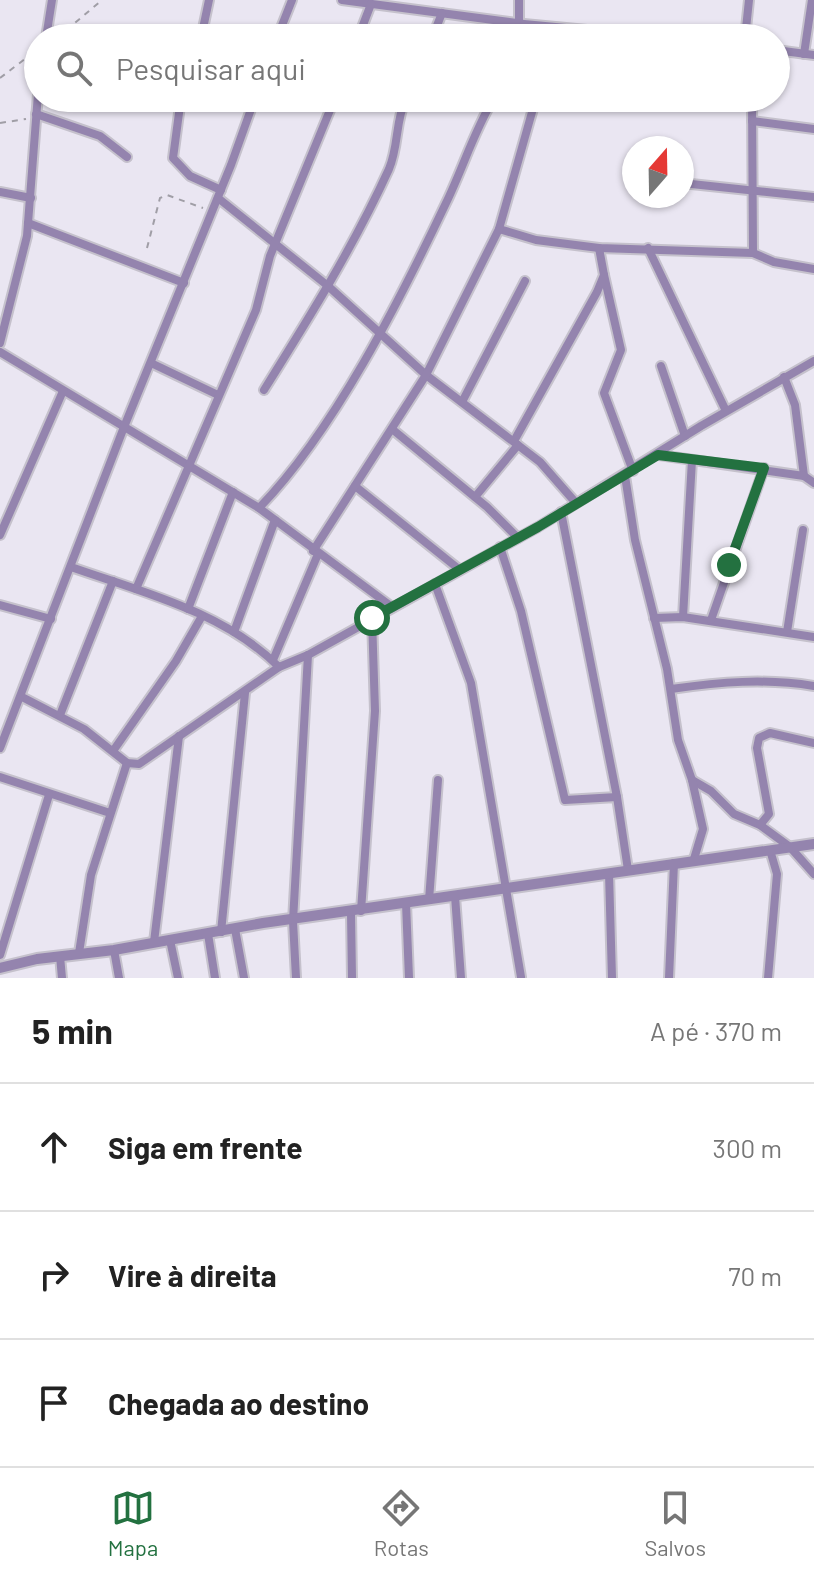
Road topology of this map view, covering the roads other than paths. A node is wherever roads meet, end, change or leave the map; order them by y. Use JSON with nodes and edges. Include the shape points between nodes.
{"nodes":[{"id":1,"x":52,"y":0,"type":"edge"},
{"id":2,"x":209,"y":0,"type":"edge"},
{"id":3,"x":292,"y":0,"type":"edge"},
{"id":4,"x":342,"y":0,"type":"edge"},
{"id":5,"x":519,"y":0,"type":"edge"},
{"id":6,"x":749,"y":0,"type":"edge"},
{"id":7,"x":812,"y":0,"type":"edge"},
{"id":8,"x":371,"y":4,"type":"junction"},
{"id":9,"x":442,"y":13,"type":"junction"},
{"id":10,"x":48,"y":24,"type":"edge"},
{"id":11,"x":204,"y":24,"type":"edge"},
{"id":12,"x":283,"y":24,"type":"edge"},
{"id":13,"x":363,"y":24,"type":"edge"},
{"id":14,"x":438,"y":24,"type":"edge"},
{"id":15,"x":522,"y":24,"type":"joint"},
{"id":16,"x":746,"y":24,"type":"edge"},
{"id":17,"x":790,"y":52,"type":"edge"},
{"id":18,"x":804,"y":54,"type":"junction"},
{"id":19,"x":814,"y":55,"type":"edge"},
{"id":20,"x":179,"y":112,"type":"edge"},
{"id":21,"x":250,"y":112,"type":"edge"},
{"id":22,"x":329,"y":112,"type":"edge"},
{"id":23,"x":400,"y":112,"type":"edge"},
{"id":24,"x":487,"y":112,"type":"edge"},
{"id":25,"x":532,"y":112,"type":"edge"},
{"id":26,"x":752,"y":112,"type":"edge"},
{"id":27,"x":36,"y":114,"type":"joint"},
{"id":28,"x":752,"y":121,"type":"junction"},
{"id":29,"x":814,"y":129,"type":"edge"},
{"id":30,"x":127,"y":157,"type":"dead end"},
{"id":31,"x":694,"y":184,"type":"edge"},
{"id":32,"x":750,"y":188,"type":"junction"},
{"id":33,"x":0,"y":192,"type":"edge"},
{"id":34,"x":219,"y":194,"type":"junction"},
{"id":35,"x":814,"y":197,"type":"edge"},
{"id":36,"x":31,"y":198,"type":"junction"},
{"id":37,"x":28,"y":223,"type":"junction"},
{"id":38,"x":499,"y":229,"type":"junction"},
{"id":39,"x":276,"y":243,"type":"junction"},
{"id":40,"x":599,"y":248,"type":"junction"},
{"id":41,"x":648,"y":248,"type":"junction"},
{"id":42,"x":753,"y":253,"type":"junction"},
{"id":43,"x":814,"y":269,"type":"edge"},
{"id":44,"x":604,"y":275,"type":"junction"},
{"id":45,"x":525,"y":281,"type":"dead end"},
{"id":46,"x":184,"y":283,"type":"junction"},
{"id":47,"x":328,"y":286,"type":"junction"},
{"id":48,"x":380,"y":332,"type":"junction"},
{"id":49,"x":0,"y":343,"type":"edge"},
{"id":50,"x":0,"y":352,"type":"edge"},
{"id":51,"x":814,"y":361,"type":"edge"},
{"id":52,"x":151,"y":363,"type":"junction"},
{"id":53,"x":661,"y":366,"type":"dead end"},
{"id":54,"x":426,"y":375,"type":"junction"},
{"id":55,"x":784,"y":377,"type":"junction"},
{"id":56,"x":264,"y":390,"type":"dead end"},
{"id":57,"x":63,"y":391,"type":"junction"},
{"id":58,"x":218,"y":395,"type":"junction"},
{"id":59,"x":462,"y":402,"type":"junction"},
{"id":60,"x":726,"y":411,"type":"junction"},
{"id":61,"x":124,"y":427,"type":"junction"},
{"id":62,"x":392,"y":429,"type":"junction"},
{"id":63,"x":685,"y":436,"type":"junction"},
{"id":64,"x":516,"y":443,"type":"junction"},
{"id":65,"x":658,"y":455,"type":"junction"},
{"id":66,"x":692,"y":460,"type":"junction"},
{"id":67,"x":187,"y":464,"type":"junction"},
{"id":68,"x":764,"y":468,"type":"junction"},
{"id":69,"x":629,"y":473,"type":"junction"},
{"id":70,"x":804,"y":476,"type":"junction"},
{"id":71,"x":814,"y":483,"type":"edge"},
{"id":72,"x":355,"y":486,"type":"junction"},
{"id":73,"x":233,"y":492,"type":"junction"},
{"id":74,"x":475,"y":497,"type":"junction"},
{"id":75,"x":576,"y":503,"type":"junction"},
{"id":76,"x":4,"y":508,"type":"edge"},
{"id":77,"x":259,"y":508,"type":"junction"},
{"id":78,"x":561,"y":512,"type":"junction"},
{"id":79,"x":275,"y":520,"type":"junction"},
{"id":80,"x":803,"y":530,"type":"dead end"},
{"id":81,"x":0,"y":535,"type":"edge"},
{"id":82,"x":518,"y":538,"type":"junction"},
{"id":83,"x":500,"y":547,"type":"junction"},
{"id":84,"x":316,"y":553,"type":"junction"},
{"id":85,"x":71,"y":567,"type":"junction"},
{"id":86,"x":460,"y":570,"type":"junction"},
{"id":87,"x":113,"y":581,"type":"junction"},
{"id":88,"x":435,"y":584,"type":"junction"},
{"id":89,"x":136,"y":589,"type":"junction"},
{"id":90,"x":0,"y":605,"type":"edge"},
{"id":91,"x":392,"y":607,"type":"junction"},
{"id":92,"x":188,"y":609,"type":"junction"},
{"id":93,"x":202,"y":616,"type":"junction"},
{"id":94,"x":683,"y":617,"type":"junction"},
{"id":95,"x":372,"y":618,"type":"junction"},
{"id":96,"x":654,"y":618,"type":"junction"},
{"id":97,"x":51,"y":619,"type":"junction"},
{"id":98,"x":711,"y":620,"type":"junction"},
{"id":99,"x":234,"y":632,"type":"junction"},
{"id":100,"x":787,"y":632,"type":"junction"},
{"id":101,"x":814,"y":637,"type":"edge"},
{"id":102,"x":308,"y":655,"type":"junction"},
{"id":103,"x":276,"y":664,"type":"junction"},
{"id":104,"x":814,"y":686,"type":"edge"},
{"id":105,"x":671,"y":689,"type":"junction"},
{"id":106,"x":245,"y":693,"type":"junction"},
{"id":107,"x":22,"y":697,"type":"junction"},
{"id":108,"x":60,"y":715,"type":"junction"},
{"id":109,"x":4,"y":727,"type":"edge"},
{"id":110,"x":179,"y":736,"type":"junction"},
{"id":111,"x":814,"y":743,"type":"edge"},
{"id":112,"x":0,"y":748,"type":"edge"},
{"id":113,"x":113,"y":751,"type":"junction"},
{"id":114,"x":127,"y":763,"type":"junction"},
{"id":115,"x":0,"y":777,"type":"edge"},
{"id":116,"x":438,"y":780,"type":"dead end"},
{"id":117,"x":692,"y":780,"type":"junction"},
{"id":118,"x":49,"y":795,"type":"junction"},
{"id":119,"x":617,"y":797,"type":"junction"},
{"id":120,"x":110,"y":813,"type":"junction"},
{"id":121,"x":760,"y":825,"type":"junction"},
{"id":122,"x":814,"y":844,"type":"edge"},
{"id":123,"x":790,"y":847,"type":"junction"},
{"id":124,"x":770,"y":850,"type":"junction"},
{"id":125,"x":694,"y":859,"type":"junction"},
{"id":126,"x":674,"y":863,"type":"junction"},
{"id":127,"x":628,"y":870,"type":"junction"},
{"id":128,"x":609,"y":873,"type":"junction"},
{"id":129,"x":814,"y":874,"type":"edge"},
{"id":130,"x":507,"y":887,"type":"junction"},
{"id":131,"x":455,"y":896,"type":"junction"},
{"id":132,"x":429,"y":900,"type":"junction"},
{"id":133,"x":406,"y":903,"type":"junction"},
{"id":134,"x":356,"y":912,"type":"junction"},
{"id":135,"x":293,"y":921,"type":"junction"},
{"id":136,"x":235,"y":929,"type":"junction"},
{"id":137,"x":221,"y":932,"type":"junction"},
{"id":138,"x":208,"y":934,"type":"junction"},
{"id":139,"x":170,"y":940,"type":"junction"},
{"id":140,"x":154,"y":942,"type":"junction"},
{"id":141,"x":114,"y":950,"type":"junction"},
{"id":142,"x":79,"y":953,"type":"junction"},
{"id":143,"x":0,"y":955,"type":"edge"},
{"id":144,"x":60,"y":956,"type":"junction"},
{"id":145,"x":4,"y":971,"type":"edge"},
{"id":146,"x":521,"y":977,"type":"edge"},
{"id":147,"x":62,"y":978,"type":"edge"},
{"id":148,"x":119,"y":978,"type":"edge"},
{"id":149,"x":178,"y":978,"type":"edge"},
{"id":150,"x":215,"y":978,"type":"edge"},
{"id":151,"x":244,"y":978,"type":"edge"},
{"id":152,"x":296,"y":978,"type":"edge"},
{"id":153,"x":352,"y":978,"type":"edge"},
{"id":154,"x":409,"y":978,"type":"edge"},
{"id":155,"x":461,"y":978,"type":"edge"},
{"id":156,"x":612,"y":978,"type":"edge"},
{"id":157,"x":669,"y":978,"type":"edge"},
{"id":158,"x":768,"y":978,"type":"edge"}],
"edges":[{"from":1,"to":10,"type":"street"},
{"from":2,"to":11,"type":"street"},
{"from":3,"to":12,"type":"street"},
{"from":4,"to":8,"type":"street"},
{"from":5,"to":15,"type":"street"},
{"from":6,"to":16,"type":"street"},
{"from":7,"to":18,"type":"street"},
{"from":8,"to":9,"type":"street"},
{"from":8,"to":13,"type":"street"},
{"from":9,"to":14,"type":"street"},
{"from":9,"to":15,"type":"street"},
{"from":17,"to":18,"type":"street"},
{"from":18,"to":19,"type":"street"},
{"from":20,"to":34,"type":"street","via":[[173,158]]},
{"from":21,"to":34,"type":"street"},
{"from":22,"to":39,"type":"street"},
{"from":23,"to":47,"type":"street","via":[[389,168]]},
{"from":24,"to":48,"type":"street"},
{"from":25,"to":38,"type":"street"},
{"from":26,"to":28,"type":"street"},
{"from":27,"to":30,"type":"street","via":[[100,136]]},
{"from":27,"to":36,"type":"street"},
{"from":28,"to":29,"type":"street"},
{"from":28,"to":32,"type":"street"},
{"from":31,"to":32,"type":"street"},
{"from":32,"to":35,"type":"street"},
{"from":32,"to":42,"type":"street"},
{"from":33,"to":36,"type":"street"},
{"from":34,"to":39,"type":"street"},
{"from":34,"to":46,"type":"street"},
{"from":36,"to":37,"type":"street"},
{"from":37,"to":46,"type":"street"},
{"from":37,"to":49,"type":"street","via":[[22,267]]},
{"from":38,"to":40,"type":"street"},
{"from":38,"to":54,"type":"street"},
{"from":39,"to":47,"type":"street"},
{"from":39,"to":58,"type":"street","via":[[256,310]]},
{"from":40,"to":41,"type":"street"},
{"from":40,"to":44,"type":"street"},
{"from":41,"to":42,"type":"street"},
{"from":41,"to":60,"type":"street"},
{"from":42,"to":43,"type":"street"},
{"from":44,"to":64,"type":"street"},
{"from":44,"to":69,"type":"street","via":[[621,350],[604,393]]},
{"from":45,"to":59,"type":"street"},
{"from":46,"to":52,"type":"street"},
{"from":47,"to":48,"type":"street"},
{"from":47,"to":56,"type":"street"},
{"from":48,"to":54,"type":"street"},
{"from":48,"to":77,"type":"street","via":[[297,464]]},
{"from":50,"to":57,"type":"street"},
{"from":51,"to":55,"type":"street"},
{"from":52,"to":58,"type":"street"},
{"from":52,"to":61,"type":"street"},
{"from":53,"to":63,"type":"street"},
{"from":54,"to":59,"type":"street"},
{"from":54,"to":62,"type":"street"},
{"from":55,"to":60,"type":"street"},
{"from":55,"to":70,"type":"street","via":[[795,405]]},
{"from":57,"to":61,"type":"street"},
{"from":57,"to":76,"type":"street"},
{"from":58,"to":67,"type":"street"},
{"from":59,"to":64,"type":"street"},
{"from":60,"to":63,"type":"street"},
{"from":61,"to":67,"type":"street"},
{"from":61,"to":85,"type":"street"},
{"from":62,"to":72,"type":"street"},
{"from":62,"to":74,"type":"street"},
{"from":63,"to":65,"type":"street"},
{"from":64,"to":74,"type":"street"},
{"from":64,"to":75,"type":"street"},
{"from":65,"to":66,"type":"street"},
{"from":65,"to":69,"type":"street"},
{"from":66,"to":68,"type":"street"},
{"from":66,"to":94,"type":"street"},
{"from":67,"to":73,"type":"street"},
{"from":67,"to":89,"type":"street"},
{"from":68,"to":70,"type":"street"},
{"from":68,"to":98,"type":"street"},
{"from":69,"to":75,"type":"street"},
{"from":69,"to":96,"type":"street"},
{"from":70,"to":71,"type":"street"},
{"from":72,"to":84,"type":"street"},
{"from":72,"to":86,"type":"street"},
{"from":73,"to":77,"type":"street"},
{"from":73,"to":92,"type":"street"},
{"from":74,"to":82,"type":"street"},
{"from":75,"to":78,"type":"street"},
{"from":76,"to":81,"type":"street"},
{"from":77,"to":79,"type":"street"},
{"from":78,"to":82,"type":"street"},
{"from":78,"to":119,"type":"street"},
{"from":79,"to":84,"type":"street"},
{"from":79,"to":99,"type":"street"},
{"from":80,"to":100,"type":"street"},
{"from":82,"to":83,"type":"street"},
{"from":83,"to":86,"type":"street"},
{"from":83,"to":119,"type":"street","via":[[521,611],[565,800]]},
{"from":84,"to":91,"type":"street"},
{"from":84,"to":103,"type":"street"},
{"from":85,"to":87,"type":"street"},
{"from":85,"to":97,"type":"street"},
{"from":86,"to":88,"type":"street"},
{"from":87,"to":89,"type":"street"},
{"from":87,"to":108,"type":"street"},
{"from":88,"to":91,"type":"street"},
{"from":88,"to":130,"type":"street","via":[[471,683]]},
{"from":89,"to":92,"type":"street"},
{"from":90,"to":97,"type":"street"},
{"from":91,"to":95,"type":"street"},
{"from":92,"to":93,"type":"street"},
{"from":93,"to":99,"type":"street"},
{"from":93,"to":113,"type":"street"},
{"from":94,"to":96,"type":"street"},
{"from":94,"to":98,"type":"street"},
{"from":95,"to":102,"type":"street"},
{"from":95,"to":134,"type":"street","via":[[375,711]]},
{"from":96,"to":105,"type":"street"},
{"from":97,"to":107,"type":"street"},
{"from":98,"to":100,"type":"street"},
{"from":99,"to":103,"type":"street"},
{"from":100,"to":101,"type":"street"},
{"from":102,"to":103,"type":"street"},
{"from":102,"to":135,"type":"street"},
{"from":103,"to":106,"type":"street"},
{"from":104,"to":105,"type":"street","via":[[742,681]]},
{"from":105,"to":117,"type":"street","via":[[678,740]]},
{"from":106,"to":110,"type":"street"},
{"from":106,"to":137,"type":"street"},
{"from":107,"to":108,"type":"street"},
{"from":107,"to":109,"type":"street"},
{"from":108,"to":113,"type":"street"},
{"from":109,"to":112,"type":"street"},
{"from":110,"to":114,"type":"street","via":[[139,764]]},
{"from":110,"to":140,"type":"street"},
{"from":111,"to":121,"type":"street","via":[[770,733],[759,738],[769,814]]},
{"from":113,"to":114,"type":"street"},
{"from":114,"to":120,"type":"street"},
{"from":115,"to":118,"type":"street"},
{"from":116,"to":132,"type":"street"},
{"from":117,"to":121,"type":"street","via":[[734,814]]},
{"from":117,"to":125,"type":"street","via":[[703,829]]},
{"from":118,"to":120,"type":"street"},
{"from":118,"to":143,"type":"street"},
{"from":119,"to":127,"type":"street"},
{"from":120,"to":142,"type":"street","via":[[86,899]]},
{"from":121,"to":123,"type":"street"},
{"from":122,"to":123,"type":"street"},
{"from":123,"to":124,"type":"street"},
{"from":123,"to":129,"type":"street"},
{"from":124,"to":125,"type":"street"},
{"from":124,"to":158,"type":"street","via":[[777,883]]},
{"from":125,"to":126,"type":"street"},
{"from":126,"to":127,"type":"street"},
{"from":126,"to":157,"type":"street"},
{"from":127,"to":128,"type":"street"},
{"from":128,"to":130,"type":"street"},
{"from":128,"to":156,"type":"street"},
{"from":130,"to":131,"type":"street"},
{"from":130,"to":146,"type":"street"},
{"from":131,"to":132,"type":"street"},
{"from":131,"to":155,"type":"street"},
{"from":132,"to":133,"type":"street"},
{"from":133,"to":134,"type":"street"},
{"from":133,"to":154,"type":"street"},
{"from":134,"to":135,"type":"street"},
{"from":134,"to":153,"type":"street"},
{"from":135,"to":136,"type":"street"},
{"from":135,"to":152,"type":"street"},
{"from":136,"to":137,"type":"street"},
{"from":136,"to":151,"type":"street"},
{"from":137,"to":138,"type":"street"},
{"from":138,"to":139,"type":"street"},
{"from":138,"to":150,"type":"street"},
{"from":139,"to":140,"type":"street"},
{"from":139,"to":149,"type":"street"},
{"from":140,"to":141,"type":"street"},
{"from":141,"to":142,"type":"street"},
{"from":141,"to":148,"type":"street"},
{"from":142,"to":144,"type":"street"},
{"from":144,"to":145,"type":"street"},
{"from":144,"to":147,"type":"street"}]}
